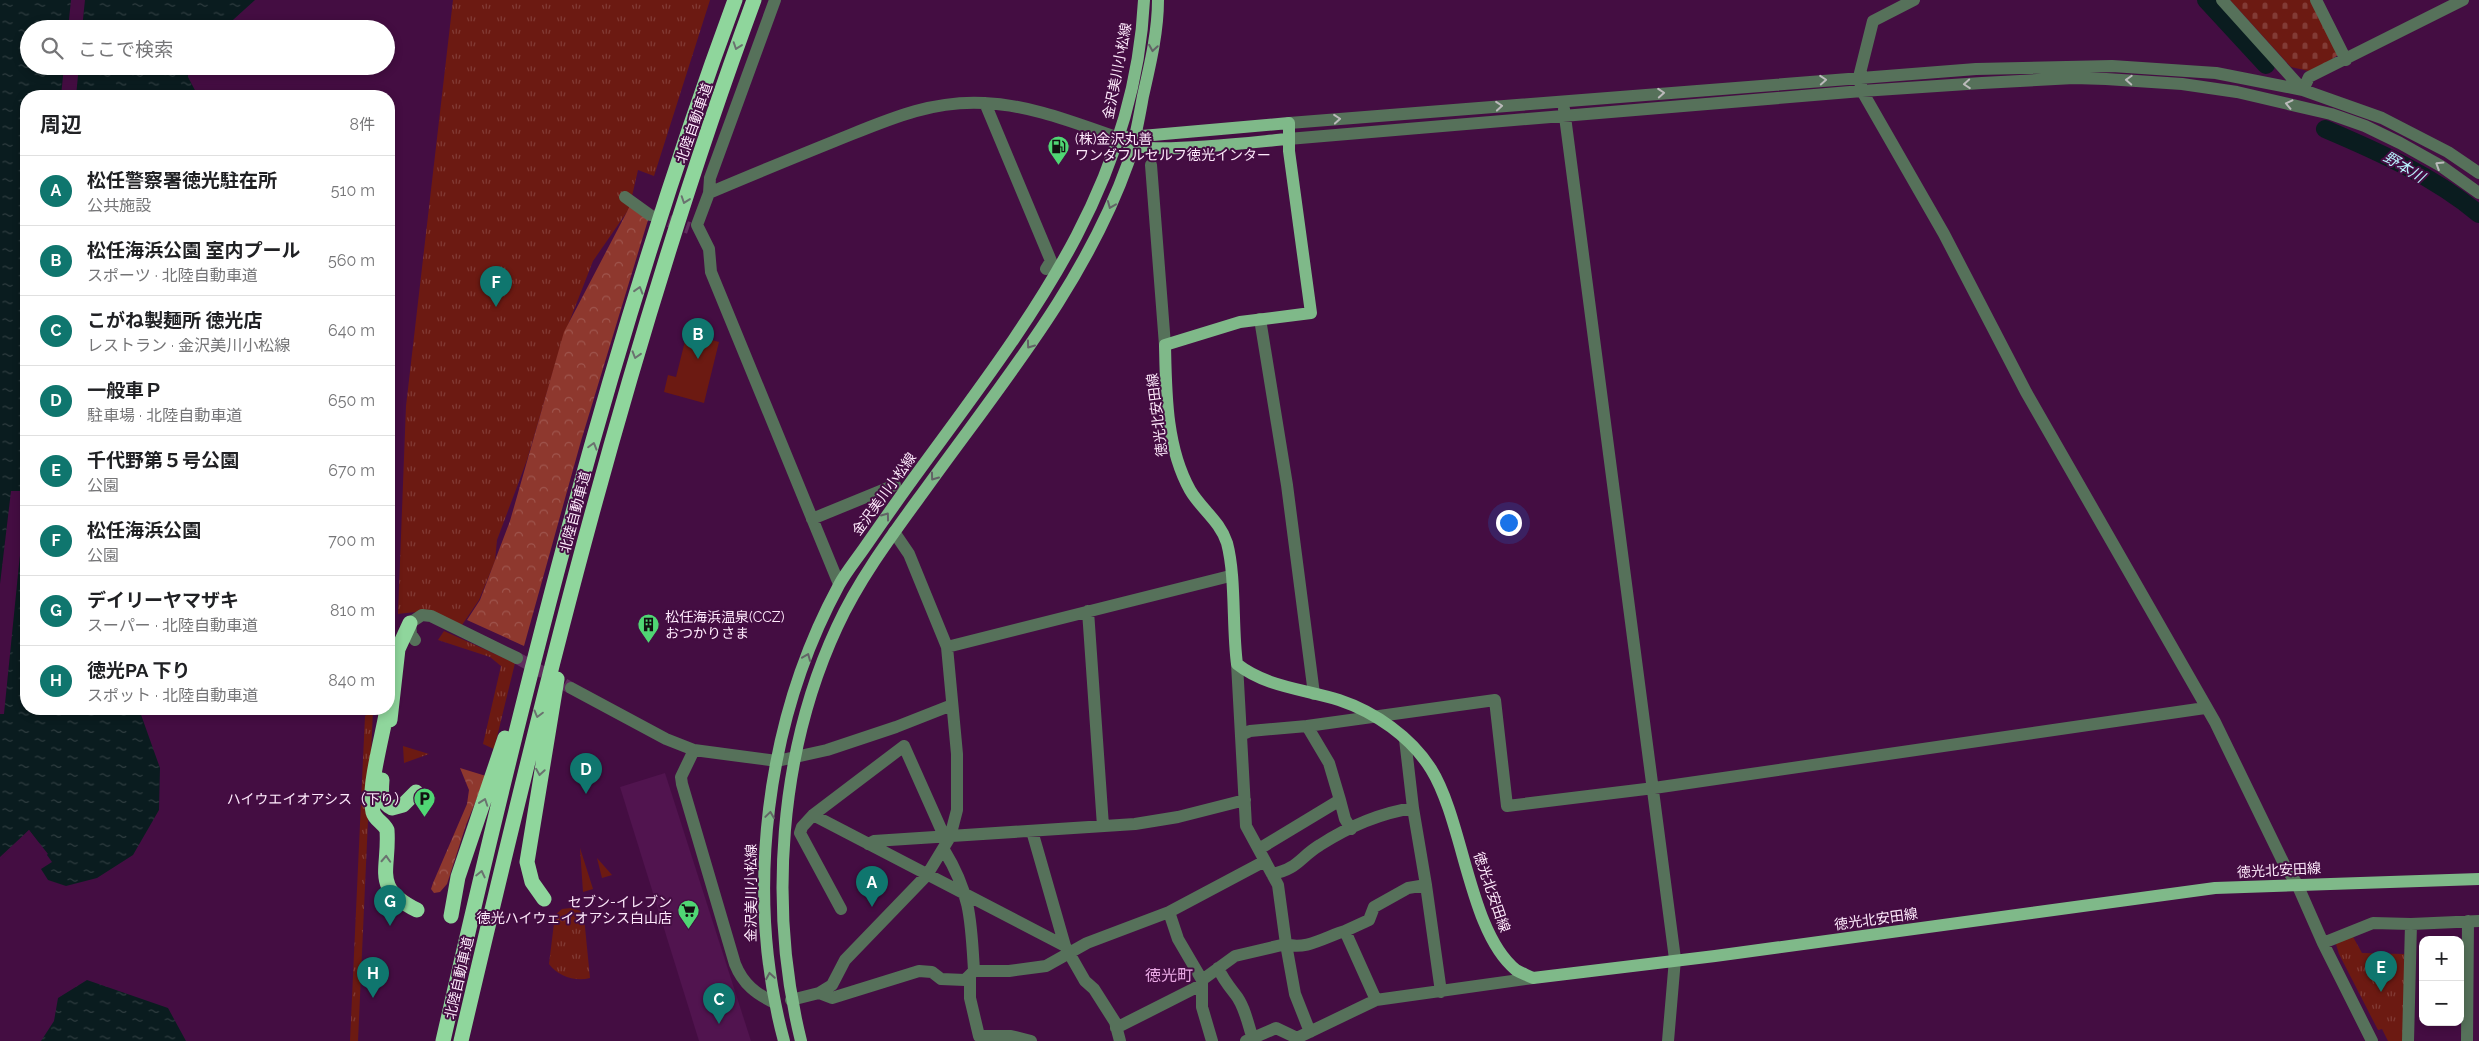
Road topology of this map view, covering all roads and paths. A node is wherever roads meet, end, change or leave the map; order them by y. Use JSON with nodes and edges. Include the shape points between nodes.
{"nodes":[{"id":1,"x":735,"y":0,"type":"edge"},
{"id":2,"x":754,"y":0,"type":"edge"},
{"id":3,"x":775,"y":0,"type":"edge"},
{"id":4,"x":1144,"y":0,"type":"edge"},
{"id":5,"x":1158,"y":0,"type":"edge"},
{"id":6,"x":1914,"y":0,"type":"edge"},
{"id":7,"x":2222,"y":0,"type":"edge"},
{"id":8,"x":2316,"y":0,"type":"edge"},
{"id":9,"x":2463,"y":0,"type":"edge"},
{"id":10,"x":2346,"y":60,"type":"junction"},
{"id":11,"x":1859,"y":77,"type":"junction"},
{"id":12,"x":2303,"y":90,"type":"junction"},
{"id":13,"x":1862,"y":91,"type":"junction"},
{"id":14,"x":1564,"y":100,"type":"junction"},
{"id":15,"x":985,"y":103,"type":"junction"},
{"id":16,"x":1565,"y":117,"type":"junction"},
{"id":17,"x":1289,"y":123,"type":"junction"},
{"id":18,"x":1119,"y":138,"type":"junction"},
{"id":19,"x":1288,"y":139,"type":"junction"},
{"id":20,"x":1133,"y":141,"type":"junction"},
{"id":21,"x":1151,"y":165,"type":"dead end"},
{"id":22,"x":2479,"y":173,"type":"edge"},
{"id":23,"x":709,"y":193,"type":"junction"},
{"id":24,"x":2479,"y":193,"type":"edge"},
{"id":25,"x":625,"y":198,"type":"dead end"},
{"id":26,"x":650,"y":215,"type":"tunnel mouth"},
{"id":27,"x":689,"y":228,"type":"tunnel mouth"},
{"id":28,"x":711,"y":258,"type":"junction"},
{"id":29,"x":1046,"y":269,"type":"dead end"},
{"id":30,"x":1260,"y":319,"type":"junction"},
{"id":31,"x":1165,"y":345,"type":"junction"},
{"id":32,"x":895,"y":485,"type":"dead end"},
{"id":33,"x":574,"y":513,"type":"junction"},
{"id":34,"x":590,"y":518,"type":"junction"},
{"id":35,"x":812,"y":519,"type":"junction"},
{"id":36,"x":894,"y":532,"type":"junction"},
{"id":37,"x":1230,"y":576,"type":"junction"},
{"id":38,"x":839,"y":584,"type":"junction"},
{"id":39,"x":1088,"y":612,"type":"junction"},
{"id":40,"x":410,"y":623,"type":"junction"},
{"id":41,"x":416,"y":640,"type":"dead end"},
{"id":42,"x":395,"y":647,"type":"edge"},
{"id":43,"x":947,"y":647,"type":"junction"},
{"id":44,"x":517,"y":658,"type":"tunnel mouth"},
{"id":45,"x":1237,"y":664,"type":"junction"},
{"id":46,"x":395,"y":676,"type":"edge"},
{"id":47,"x":571,"y":688,"type":"tunnel mouth"},
{"id":48,"x":1314,"y":694,"type":"junction"},
{"id":49,"x":952,"y":705,"type":"junction"},
{"id":50,"x":2206,"y":708,"type":"junction"},
{"id":51,"x":386,"y":715,"type":"edge"},
{"id":52,"x":390,"y":715,"type":"edge"},
{"id":53,"x":1374,"y":715,"type":"junction"},
{"id":54,"x":1307,"y":726,"type":"junction"},
{"id":55,"x":896,"y":727,"type":"junction"},
{"id":56,"x":1241,"y":735,"type":"junction"},
{"id":57,"x":1405,"y":739,"type":"junction"},
{"id":58,"x":904,"y":746,"type":"junction"},
{"id":59,"x":694,"y":750,"type":"junction"},
{"id":60,"x":794,"y":758,"type":"junction"},
{"id":61,"x":777,"y":761,"type":"junction"},
{"id":62,"x":1654,"y":788,"type":"junction"},
{"id":63,"x":416,"y":792,"type":"dead end"},
{"id":64,"x":1245,"y":800,"type":"junction"},
{"id":65,"x":1340,"y":800,"type":"junction"},
{"id":66,"x":1413,"y":808,"type":"junction"},
{"id":67,"x":813,"y":815,"type":"junction"},
{"id":68,"x":1103,"y":826,"type":"junction"},
{"id":69,"x":1351,"y":829,"type":"junction"},
{"id":70,"x":1032,"y":831,"type":"junction"},
{"id":71,"x":946,"y":842,"type":"junction"},
{"id":72,"x":868,"y":844,"type":"junction"},
{"id":73,"x":1259,"y":849,"type":"junction"},
{"id":74,"x":1266,"y":861,"type":"junction"},
{"id":75,"x":927,"y":874,"type":"junction"},
{"id":76,"x":1272,"y":874,"type":"junction"},
{"id":77,"x":2479,"y":879,"type":"edge"},
{"id":78,"x":2297,"y":884,"type":"junction"},
{"id":79,"x":1426,"y":885,"type":"junction"},
{"id":80,"x":966,"y":896,"type":"junction"},
{"id":81,"x":544,"y":898,"type":"dead end"},
{"id":82,"x":841,"y":909,"type":"dead end"},
{"id":83,"x":417,"y":910,"type":"dead end"},
{"id":84,"x":1168,"y":912,"type":"junction"},
{"id":85,"x":451,"y":916,"type":"dead end"},
{"id":86,"x":2473,"y":921,"type":"edge"},
{"id":87,"x":2410,"y":924,"type":"junction"},
{"id":88,"x":1345,"y":931,"type":"junction"},
{"id":89,"x":2323,"y":943,"type":"junction"},
{"id":90,"x":1286,"y":944,"type":"junction"},
{"id":91,"x":1067,"y":950,"type":"junction"},
{"id":92,"x":1675,"y":959,"type":"junction"},
{"id":93,"x":1218,"y":968,"type":"junction"},
{"id":94,"x":972,"y":974,"type":"junction"},
{"id":95,"x":1533,"y":978,"type":"junction"},
{"id":96,"x":1201,"y":982,"type":"junction"},
{"id":97,"x":1441,"y":992,"type":"junction"},
{"id":98,"x":819,"y":993,"type":"junction"},
{"id":99,"x":791,"y":1000,"type":"junction"},
{"id":100,"x":1376,"y":1000,"type":"junction"},
{"id":101,"x":775,"y":1003,"type":"junction"},
{"id":102,"x":1116,"y":1028,"type":"junction"},
{"id":103,"x":1310,"y":1032,"type":"junction"},
{"id":104,"x":1249,"y":1040,"type":"edge"},
{"id":105,"x":444,"y":1041,"type":"edge"},
{"id":106,"x":461,"y":1041,"type":"edge"},
{"id":107,"x":784,"y":1041,"type":"edge"},
{"id":108,"x":801,"y":1041,"type":"edge"},
{"id":109,"x":1031,"y":1041,"type":"edge"},
{"id":110,"x":1120,"y":1041,"type":"edge"},
{"id":111,"x":1212,"y":1041,"type":"edge"},
{"id":112,"x":1668,"y":1041,"type":"edge"},
{"id":113,"x":2372,"y":1041,"type":"edge"},
{"id":114,"x":2408,"y":1041,"type":"edge"},
{"id":115,"x":2467,"y":1041,"type":"edge"}],
"edges":[{"from":33,"to":1,"type":"highway","name":"北陸自動車道","one_way":true,"via":[[665,204]]},
{"from":2,"to":34,"type":"highway","name":"北陸自動車道","one_way":true,"via":[[681,209]]},
{"from":3,"to":23,"type":"street","via":[[710,178]]},
{"from":4,"to":18,"type":"main road","name":"金沢美川小松線","via":[[1139,48]]},
{"from":5,"to":20,"type":"main road","one_way":true,"via":[[1152,53]]},
{"from":6,"to":11,"type":"street","via":[[1873,21]]},
{"from":7,"to":12,"type":"street"},
{"from":8,"to":10,"type":"street"},
{"from":9,"to":10,"type":"street"},
{"from":10,"to":12,"type":"street","via":[[2310,78]]},
{"from":11,"to":12,"type":"street","via":[[1976,69],[2112,66],[2216,73]]},
{"from":11,"to":13,"type":"street"},
{"from":14,"to":11,"type":"street","one_way":true},
{"from":12,"to":22,"type":"street","via":[[2382,118],[2448,152]]},
{"from":13,"to":16,"type":"street"},
{"from":24,"to":13,"type":"street","one_way":true,"via":[[2441,166],[2365,126],[2332,114],[2237,92],[2182,84],[2074,78]]},
{"from":13,"to":50,"type":"street","via":[[1944,234],[2026,392]]},
{"from":14,"to":16,"type":"street"},
{"from":17,"to":14,"type":"street","one_way":true},
{"from":15,"to":18,"type":"street","via":[[1042,112]]},
{"from":15,"to":23,"type":"street","via":[[945,104],[896,116]]},
{"from":15,"to":29,"type":"street","via":[[1051,260]]},
{"from":16,"to":19,"type":"street"},
{"from":16,"to":62,"type":"street"},
{"from":17,"to":19,"type":"main road"},
{"from":17,"to":20,"type":"main road"},
{"from":18,"to":20,"type":"main road"},
{"from":38,"to":18,"type":"main road","name":"金沢美川小松線","one_way":true,"via":[[1000,361],[1060,270],[1090,210]]},
{"from":19,"to":20,"type":"main road","via":[[1160,149]]},
{"from":19,"to":30,"type":"main road","via":[[1311,313]]},
{"from":20,"to":36,"type":"main road","one_way":true,"via":[[1105,220],[1084,260],[1046,322]]},
{"from":21,"to":31,"type":"street"},
{"from":23,"to":28,"type":"street","via":[[697,225]]},
{"from":25,"to":26,"type":"street"},
{"from":27,"to":28,"type":"street","via":[[705,260]]},
{"from":28,"to":35,"type":"street","via":[[710,272]]},
{"from":30,"to":31,"type":"main road"},
{"from":30,"to":48,"type":"street","via":[[1287,485]]},
{"from":31,"to":37,"type":"main road","name":"徳光北安田線","via":[[1170,425],[1179,470],[1192,493],[1220,527],[1226,543]]},
{"from":32,"to":35,"type":"street"},
{"from":85,"to":33,"type":"highway","one_way":true,"via":[[458,876],[508,730],[563,540]]},
{"from":105,"to":33,"type":"highway","name":"北陸自動車道","one_way":true,"via":[[519,719]]},
{"from":34,"to":81,"type":"highway","one_way":true,"via":[[558,670],[527,862],[532,882]]},
{"from":34,"to":106,"type":"highway","name":"北陸自動車道","one_way":true,"via":[[536,723]]},
{"from":35,"to":38,"type":"street"},
{"from":36,"to":43,"type":"street","via":[[909,554]]},
{"from":36,"to":60,"type":"main road","via":[[837,626],[818,675]]},
{"from":37,"to":39,"type":"street"},
{"from":37,"to":45,"type":"main road","name":"徳光北安田線"},
{"from":61,"to":38,"type":"main road","name":"金沢美川小松線","one_way":true,"via":[[796,685]]},
{"from":39,"to":43,"type":"street"},
{"from":39,"to":68,"type":"street"},
{"from":40,"to":41,"type":"street","via":[[411,634]]},
{"from":40,"to":42,"type":"highway"},
{"from":40,"to":44,"type":"street","via":[[422,615],[431,616]]},
{"from":40,"to":46,"type":"highway","via":[[398,650]]},
{"from":43,"to":49,"type":"street"},
{"from":45,"to":48,"type":"main road","name":"徳光北安田線","via":[[1261,679]]},
{"from":45,"to":56,"type":"street"},
{"from":47,"to":59,"type":"street","via":[[666,739]]},
{"from":48,"to":53,"type":"main road","name":"徳光北安田線","via":[[1340,700]]},
{"from":49,"to":55,"type":"street"},
{"from":49,"to":71,"type":"street","via":[[957,754],[957,810]]},
{"from":50,"to":62,"type":"street"},
{"from":50,"to":78,"type":"street"},
{"from":83,"to":51,"type":"highway","one_way":true,"via":[[395,897],[385,881],[387,830],[372,809]]},
{"from":52,"to":63,"type":"highway","via":[[381,796],[388,806],[398,807]]},
{"from":53,"to":54,"type":"street"},
{"from":53,"to":57,"type":"main road","name":"徳光北安田線"},
{"from":53,"to":62,"type":"street","via":[[1495,700],[1507,806]]},
{"from":54,"to":56,"type":"street"},
{"from":54,"to":65,"type":"street","via":[[1330,763]]},
{"from":55,"to":58,"type":"street"},
{"from":55,"to":60,"type":"street"},
{"from":56,"to":64,"type":"street"},
{"from":57,"to":66,"type":"street"},
{"from":57,"to":95,"type":"main road","name":"徳光北安田線","via":[[1423,758],[1438,782],[1493,942],[1517,971]]},
{"from":58,"to":67,"type":"street"},
{"from":58,"to":71,"type":"street"},
{"from":59,"to":61,"type":"street"},
{"from":59,"to":101,"type":"street","via":[[681,777],[682,784],[735,964],[741,979],[758,996]]},
{"from":60,"to":61,"type":"street"},
{"from":60,"to":99,"type":"main road","via":[[782,855],[784,954]]},
{"from":101,"to":61,"type":"main road","name":"金沢美川小松線","one_way":true,"via":[[766,948],[764,866]]},
{"from":62,"to":92,"type":"street"},
{"from":64,"to":68,"type":"street","via":[[1178,817]]},
{"from":64,"to":73,"type":"street","via":[[1246,826]]},
{"from":65,"to":69,"type":"street"},
{"from":65,"to":73,"type":"street"},
{"from":66,"to":69,"type":"street","via":[[1388,812]]},
{"from":66,"to":79,"type":"street"},
{"from":67,"to":72,"type":"street"},
{"from":67,"to":82,"type":"street","via":[[800,833]]},
{"from":68,"to":70,"type":"street"},
{"from":69,"to":76,"type":"street","via":[[1321,844],[1304,856],[1300,864]]},
{"from":70,"to":71,"type":"street"},
{"from":70,"to":91,"type":"street"},
{"from":71,"to":72,"type":"street","via":[[874,841]]},
{"from":71,"to":75,"type":"street"},
{"from":71,"to":80,"type":"street"},
{"from":72,"to":75,"type":"street"},
{"from":73,"to":74,"type":"street"},
{"from":74,"to":76,"type":"street"},
{"from":74,"to":84,"type":"street"},
{"from":75,"to":80,"type":"street"},
{"from":75,"to":98,"type":"street","via":[[845,960],[832,985]]},
{"from":76,"to":90,"type":"street","via":[[1280,897]]},
{"from":77,"to":78,"type":"main road","name":"徳光北安田線"},
{"from":78,"to":89,"type":"street"},
{"from":78,"to":92,"type":"main road","name":"徳光北安田線","via":[[2215,888]]},
{"from":79,"to":88,"type":"street","via":[[1408,888],[1374,907],[1369,920]]},
{"from":79,"to":97,"type":"street"},
{"from":80,"to":91,"type":"street"},
{"from":80,"to":94,"type":"street"},
{"from":84,"to":91,"type":"street"},
{"from":84,"to":96,"type":"street"},
{"from":86,"to":87,"type":"street"},
{"from":86,"to":115,"type":"street"},
{"from":87,"to":89,"type":"street","via":[[2373,923]]},
{"from":87,"to":114,"type":"street"},
{"from":88,"to":90,"type":"street","via":[[1315,943]]},
{"from":88,"to":100,"type":"street"},
{"from":89,"to":113,"type":"street"},
{"from":90,"to":93,"type":"street","via":[[1235,956]]},
{"from":90,"to":103,"type":"street","via":[[1295,994]]},
{"from":91,"to":94,"type":"street","via":[[1046,966]]},
{"from":91,"to":102,"type":"street"},
{"from":92,"to":95,"type":"main road","name":"徳光北安田線"},
{"from":92,"to":112,"type":"street"},
{"from":93,"to":96,"type":"street"},
{"from":93,"to":104,"type":"street","via":[[1228,989],[1243,1008]]},
{"from":94,"to":98,"type":"street","via":[[965,980],[941,979],[932,972],[919,970],[832,998]]},
{"from":94,"to":109,"type":"street","via":[[970,998],[979,1036],[1011,1036]]},
{"from":95,"to":97,"type":"street"},
{"from":96,"to":102,"type":"street"},
{"from":96,"to":111,"type":"street","via":[[1202,1007]]},
{"from":97,"to":100,"type":"street"},
{"from":98,"to":99,"type":"street"},
{"from":99,"to":108,"type":"main road"},
{"from":100,"to":103,"type":"street"},
{"from":101,"to":107,"type":"main road","name":"金沢美川小松線"},
{"from":102,"to":110,"type":"street"},
{"from":103,"to":104,"type":"street","via":[[1297,1038],[1276,1028]]}]}
